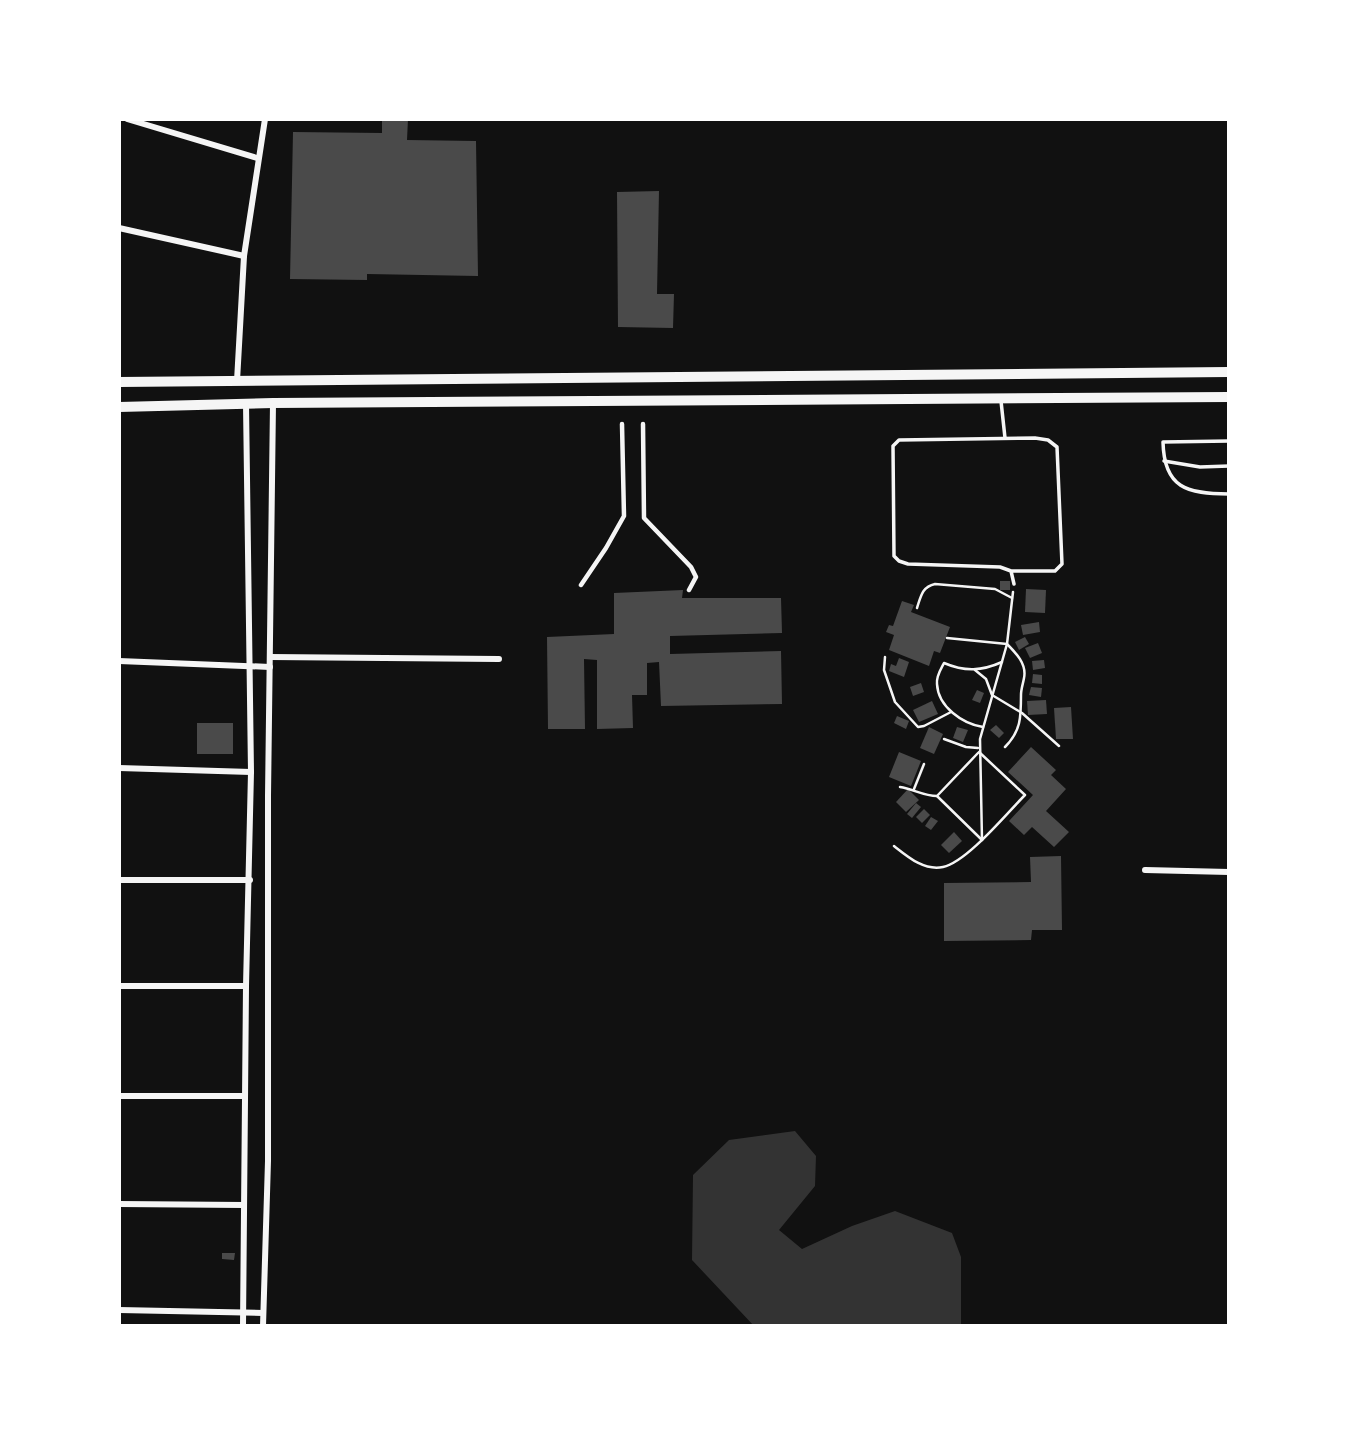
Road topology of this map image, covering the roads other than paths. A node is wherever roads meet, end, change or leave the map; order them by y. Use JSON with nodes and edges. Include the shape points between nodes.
{"nodes":[{"id":1,"x":127,"y":119,"type":"edge"},
{"id":2,"x":265,"y":119,"type":"edge"},
{"id":3,"x":257,"y":158,"type":"junction"},
{"id":4,"x":119,"y":229,"type":"edge"},
{"id":5,"x":244,"y":256,"type":"junction"},
{"id":6,"x":1229,"y":372,"type":"edge"},
{"id":7,"x":237,"y":381,"type":"junction"},
{"id":8,"x":119,"y":382,"type":"edge"},
{"id":9,"x":1229,"y":397,"type":"edge"},
{"id":10,"x":1001,"y":399,"type":"junction"},
{"id":11,"x":273,"y":403,"type":"junction"},
{"id":12,"x":246,"y":404,"type":"junction"},
{"id":13,"x":119,"y":407,"type":"edge"},
{"id":14,"x":622,"y":424,"type":"dead end"},
{"id":15,"x":643,"y":424,"type":"dead end"},
{"id":16,"x":1005,"y":438,"type":"junction"},
{"id":17,"x":1229,"y":441,"type":"edge"},
{"id":18,"x":1164,"y":460,"type":"junction"},
{"id":19,"x":1229,"y":466,"type":"edge"},
{"id":20,"x":1229,"y":494,"type":"edge"},
{"id":21,"x":1011,"y":571,"type":"junction"},
{"id":22,"x":1014,"y":584,"type":"road end"},
{"id":23,"x":581,"y":585,"type":"dead end"},
{"id":24,"x":689,"y":590,"type":"dead end"},
{"id":25,"x":270,"y":657,"type":"junction"},
{"id":26,"x":499,"y":659,"type":"dead end"},
{"id":27,"x":119,"y":661,"type":"edge"},
{"id":28,"x":251,"y":666,"type":"junction"},
{"id":29,"x":270,"y":667,"type":"junction"},
{"id":30,"x":119,"y":768,"type":"edge"},
{"id":31,"x":251,"y":772,"type":"junction"},
{"id":32,"x":251,"y":796,"type":"junction"},
{"id":33,"x":268,"y":796,"type":"junction"},
{"id":34,"x":1145,"y":870,"type":"dead end"},
{"id":35,"x":1229,"y":872,"type":"edge"},
{"id":36,"x":119,"y":880,"type":"edge"},
{"id":37,"x":250,"y":880,"type":"junction"},
{"id":38,"x":119,"y":986,"type":"edge"},
{"id":39,"x":246,"y":986,"type":"junction"},
{"id":40,"x":119,"y":1096,"type":"edge"},
{"id":41,"x":245,"y":1096,"type":"junction"},
{"id":42,"x":119,"y":1204,"type":"edge"},
{"id":43,"x":244,"y":1205,"type":"junction"},
{"id":44,"x":119,"y":1310,"type":"edge"},
{"id":45,"x":243,"y":1311,"type":"junction"},
{"id":46,"x":263,"y":1312,"type":"junction"},
{"id":47,"x":243,"y":1326,"type":"edge"},
{"id":48,"x":263,"y":1326,"type":"edge"}],
"edges":[{"from":1,"to":3,"type":"street"},
{"from":2,"to":3,"type":"street"},
{"from":3,"to":5,"type":"street"},
{"from":4,"to":5,"type":"street"},
{"from":5,"to":7,"type":"street"},
{"from":6,"to":7,"type":"main road"},
{"from":7,"to":8,"type":"main road"},
{"from":9,"to":10,"type":"main road"},
{"from":10,"to":11,"type":"main road"},
{"from":10,"to":16,"type":"lane"},
{"from":11,"to":12,"type":"main road"},
{"from":11,"to":25,"type":"street"},
{"from":12,"to":13,"type":"main road"},
{"from":12,"to":28,"type":"street"},
{"from":14,"to":23,"type":"street","via":[[624,516]]},
{"from":15,"to":24,"type":"street","via":[[644,517],[691,566],[696,577]]},
{"from":16,"to":21,"type":"lane","via":[[1048,440],[1057,447],[1059,486],[1062,564],[1055,571]]},
{"from":16,"to":21,"type":"lane","via":[[899,440],[894,446],[894,556],[908,564]]},
{"from":17,"to":18,"type":"lane","via":[[1163,442]]},
{"from":18,"to":19,"type":"lane","via":[[1200,467]]},
{"from":18,"to":20,"type":"lane","via":[[1169,476],[1185,488]]},
{"from":21,"to":22,"type":"lane"},
{"from":25,"to":26,"type":"street"},
{"from":25,"to":29,"type":"street"},
{"from":27,"to":28,"type":"street"},
{"from":28,"to":29,"type":"street"},
{"from":28,"to":31,"type":"street"},
{"from":29,"to":33,"type":"street"},
{"from":30,"to":31,"type":"street"},
{"from":31,"to":32,"type":"street"},
{"from":32,"to":33,"type":"street"},
{"from":32,"to":37,"type":"street"},
{"from":33,"to":46,"type":"street","via":[[268,1161]]},
{"from":34,"to":35,"type":"street"},
{"from":36,"to":37,"type":"street"},
{"from":37,"to":39,"type":"street"},
{"from":38,"to":39,"type":"street"},
{"from":39,"to":41,"type":"street"},
{"from":40,"to":41,"type":"street"},
{"from":41,"to":43,"type":"street"},
{"from":42,"to":43,"type":"street"},
{"from":43,"to":45,"type":"street"},
{"from":44,"to":45,"type":"street"},
{"from":45,"to":46,"type":"street"},
{"from":45,"to":47,"type":"street"},
{"from":46,"to":48,"type":"street"}]}
